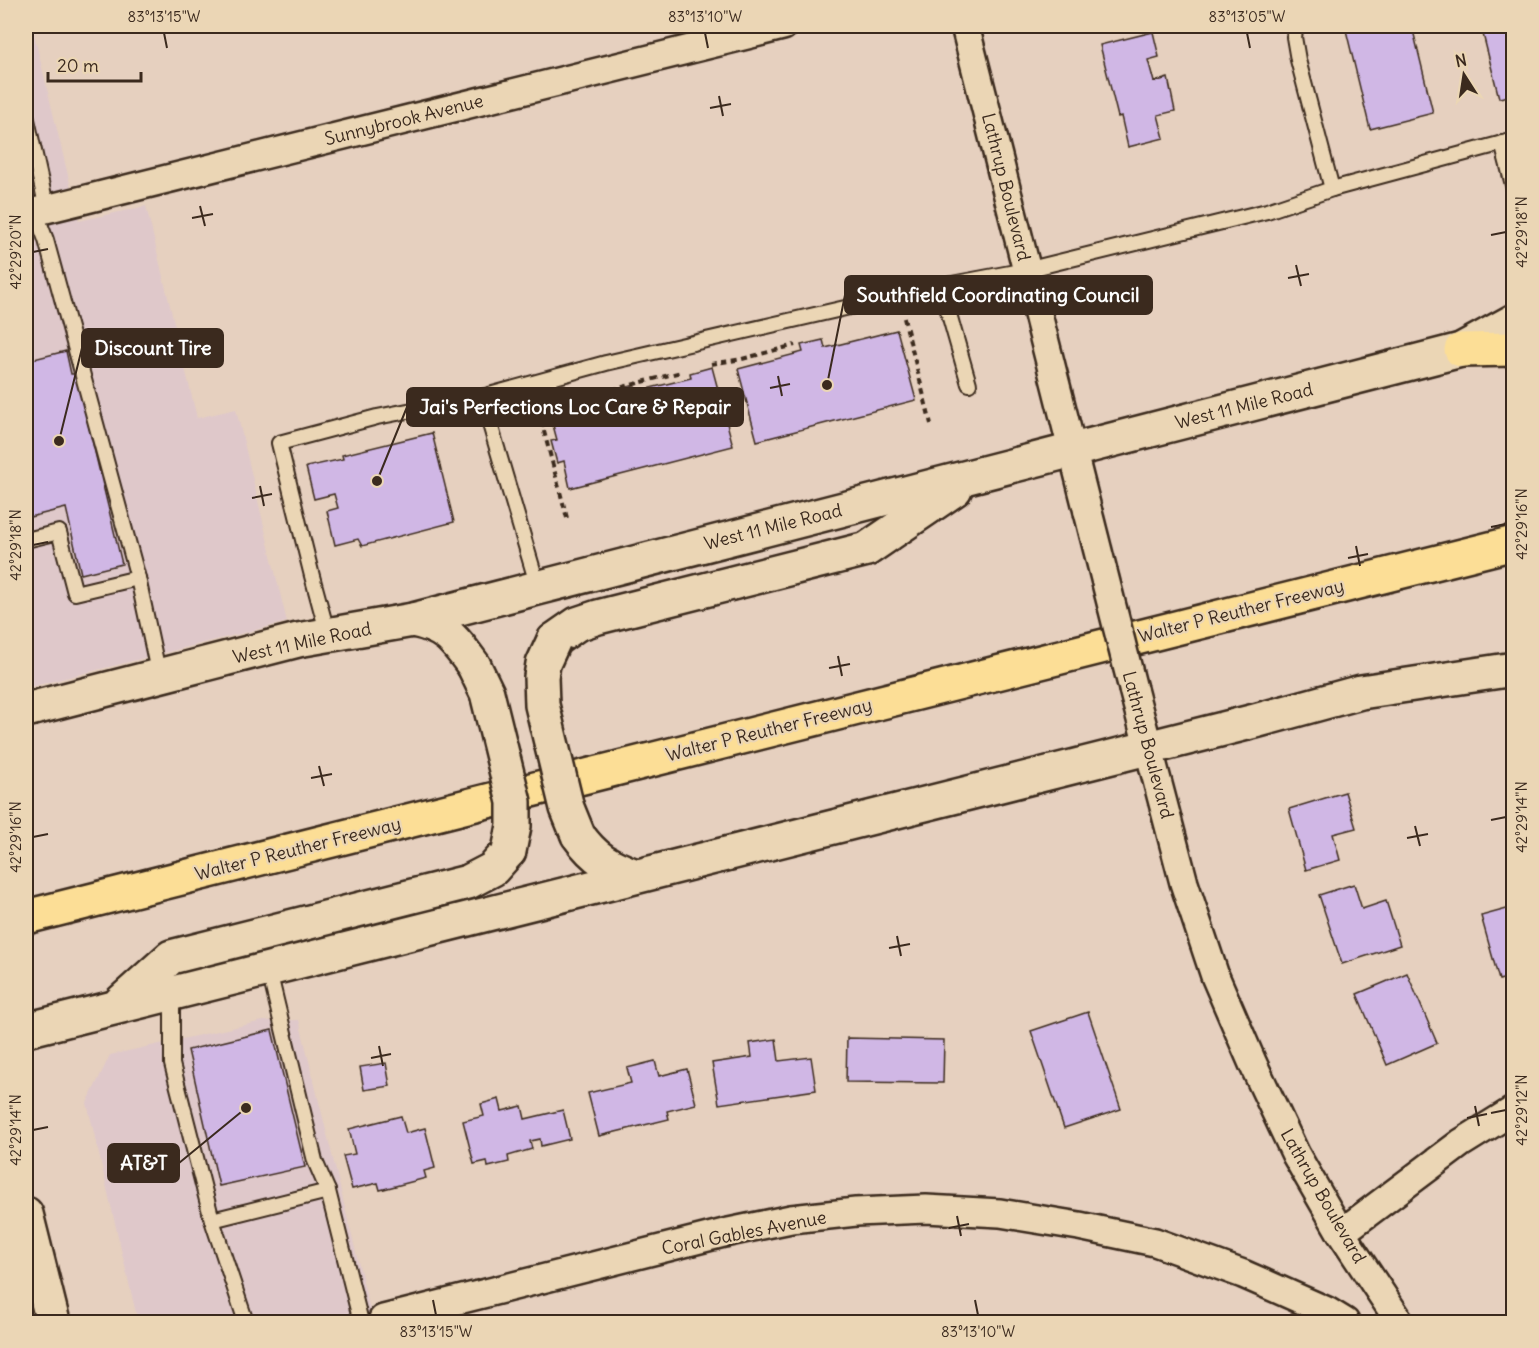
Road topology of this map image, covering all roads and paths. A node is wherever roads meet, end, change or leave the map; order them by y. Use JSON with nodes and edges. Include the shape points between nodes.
{"nodes":[{"id":1,"x":783,"y":26,"type":"edge"},
{"id":2,"x":965,"y":26,"type":"edge"},
{"id":3,"x":1296,"y":26,"type":"edge"},
{"id":4,"x":26,"y":115,"type":"edge"},
{"id":5,"x":1508,"y":142,"type":"edge"},
{"id":6,"x":1332,"y":189,"type":"junction"},
{"id":7,"x":1514,"y":189,"type":"edge"},
{"id":8,"x":36,"y":211,"type":"edge"},
{"id":9,"x":1026,"y":270,"type":"junction"},
{"id":10,"x":941,"y":286,"type":"junction"},
{"id":11,"x":893,"y":321,"type":"dead end"},
{"id":12,"x":1514,"y":321,"type":"edge"},
{"id":13,"x":803,"y":343,"type":"dead end"},
{"id":14,"x":1514,"y":349,"type":"edge"},
{"id":15,"x":1461,"y":350,"type":"junction"},
{"id":16,"x":702,"y":366,"type":"dead end"},
{"id":17,"x":687,"y":370,"type":"dead end"},
{"id":18,"x":969,"y":384,"type":"dead end"},
{"id":19,"x":433,"y":406,"type":"dead end"},
{"id":20,"x":931,"y":424,"type":"dead end"},
{"id":21,"x":1073,"y":450,"type":"junction"},
{"id":22,"x":974,"y":477,"type":"junction"},
{"id":23,"x":567,"y":518,"type":"dead end"},
{"id":24,"x":26,"y":540,"type":"edge"},
{"id":25,"x":1514,"y":543,"type":"edge"},
{"id":26,"x":138,"y":578,"type":"junction"},
{"id":27,"x":538,"y":587,"type":"junction"},
{"id":28,"x":413,"y":620,"type":"junction"},
{"id":29,"x":328,"y":635,"type":"junction"},
{"id":30,"x":1514,"y":669,"type":"edge"},
{"id":31,"x":159,"y":676,"type":"junction"},
{"id":32,"x":26,"y":710,"type":"edge"},
{"id":33,"x":1148,"y":748,"type":"junction"},
{"id":34,"x":636,"y":876,"type":"junction"},
{"id":35,"x":26,"y":917,"type":"edge"},
{"id":36,"x":268,"y":968,"type":"junction"},
{"id":37,"x":172,"y":992,"type":"junction"},
{"id":38,"x":117,"y":1005,"type":"junction"},
{"id":39,"x":26,"y":1030,"type":"edge"},
{"id":40,"x":1514,"y":1110,"type":"edge"},
{"id":41,"x":328,"y":1191,"type":"junction"},
{"id":42,"x":26,"y":1214,"type":"edge"},
{"id":43,"x":212,"y":1220,"type":"junction"},
{"id":44,"x":1341,"y":1233,"type":"junction"},
{"id":45,"x":372,"y":1321,"type":"edge"},
{"id":46,"x":53,"y":1323,"type":"edge"},
{"id":47,"x":246,"y":1323,"type":"edge"},
{"id":48,"x":1345,"y":1323,"type":"edge"},
{"id":49,"x":1400,"y":1323,"type":"edge"}],
"edges":[{"from":1,"to":8,"type":"street","name":"Sunnybrook Avenue"},
{"from":2,"to":9,"type":"street","name":"Lathrup Boulevard"},
{"from":3,"to":6,"type":"lane","via":[[1298,60]]},
{"from":4,"to":8,"type":"lane"},
{"from":5,"to":6,"type":"lane"},
{"from":5,"to":7,"type":"lane"},
{"from":6,"to":9,"type":"lane","via":[[1267,211]]},
{"from":8,"to":26,"type":"lane"},
{"from":9,"to":10,"type":"lane"},
{"from":9,"to":21,"type":"street","name":"Lathrup Boulevard"},
{"from":10,"to":18,"type":"lane"},
{"from":10,"to":27,"type":"lane","via":[[606,363],[482,397]]},
{"from":11,"to":20,"type":"path","via":[[905,318]]},
{"from":12,"to":15,"type":"main road","name":"West 11 Mile Road"},
{"from":13,"to":16,"type":"path"},
{"from":14,"to":15,"type":"highway"},
{"from":15,"to":21,"type":"main road","name":"West 11 Mile Road"},
{"from":17,"to":23,"type":"path","via":[[538,409]]},
{"from":19,"to":29,"type":"lane","via":[[279,442]]},
{"from":21,"to":22,"type":"main road","name":"West 11 Mile Road"},
{"from":21,"to":33,"type":"street","name":"Lathrup Boulevard","bridge":true},
{"from":22,"to":27,"type":"main road","name":"West 11 Mile Road"},
{"from":22,"to":34,"type":"main road","bridge":true,"via":[[867,549],[598,617],[577,624],[554,640],[543,664],[542,705],[567,808],[578,835],[598,858]]},
{"from":24,"to":26,"type":"lane","via":[[59,532],[75,593]]},
{"from":25,"to":35,"type":"highway","name":"Walter P Reuther Freeway"},
{"from":26,"to":31,"type":"lane"},
{"from":27,"to":28,"type":"main road","name":"West 11 Mile Road"},
{"from":28,"to":29,"type":"main road","name":"West 11 Mile Road"},
{"from":28,"to":38,"type":"main road","bridge":true,"via":[[442,629],[474,666],[487,693],[514,802],[509,850],[493,869],[468,882],[171,957]]},
{"from":29,"to":31,"type":"main road","name":"West 11 Mile Road"},
{"from":30,"to":33,"type":"main road","via":[[1361,692]]},
{"from":31,"to":32,"type":"main road","name":"West 11 Mile Road"},
{"from":33,"to":34,"type":"main road"},
{"from":33,"to":44,"type":"street","name":"Lathrup Boulevard","via":[[1184,883],[1215,976],[1296,1155]]},
{"from":34,"to":36,"type":"main road"},
{"from":36,"to":37,"type":"main road"},
{"from":36,"to":41,"type":"lane","via":[[315,1161]]},
{"from":37,"to":38,"type":"main road"},
{"from":37,"to":43,"type":"lane","via":[[172,1064]]},
{"from":38,"to":39,"type":"main road"},
{"from":40,"to":44,"type":"street","via":[[1461,1143]]},
{"from":41,"to":43,"type":"lane"},
{"from":41,"to":45,"type":"lane"},
{"from":42,"to":46,"type":"main road"},
{"from":43,"to":47,"type":"lane"},
{"from":44,"to":49,"type":"street","name":"Lathrup Boulevard"},
{"from":45,"to":48,"type":"street","name":"Coral Gables Avenue","via":[[757,1226],[856,1212],[927,1209],[1000,1213],[1155,1242],[1243,1274],[1327,1311]]}]}
